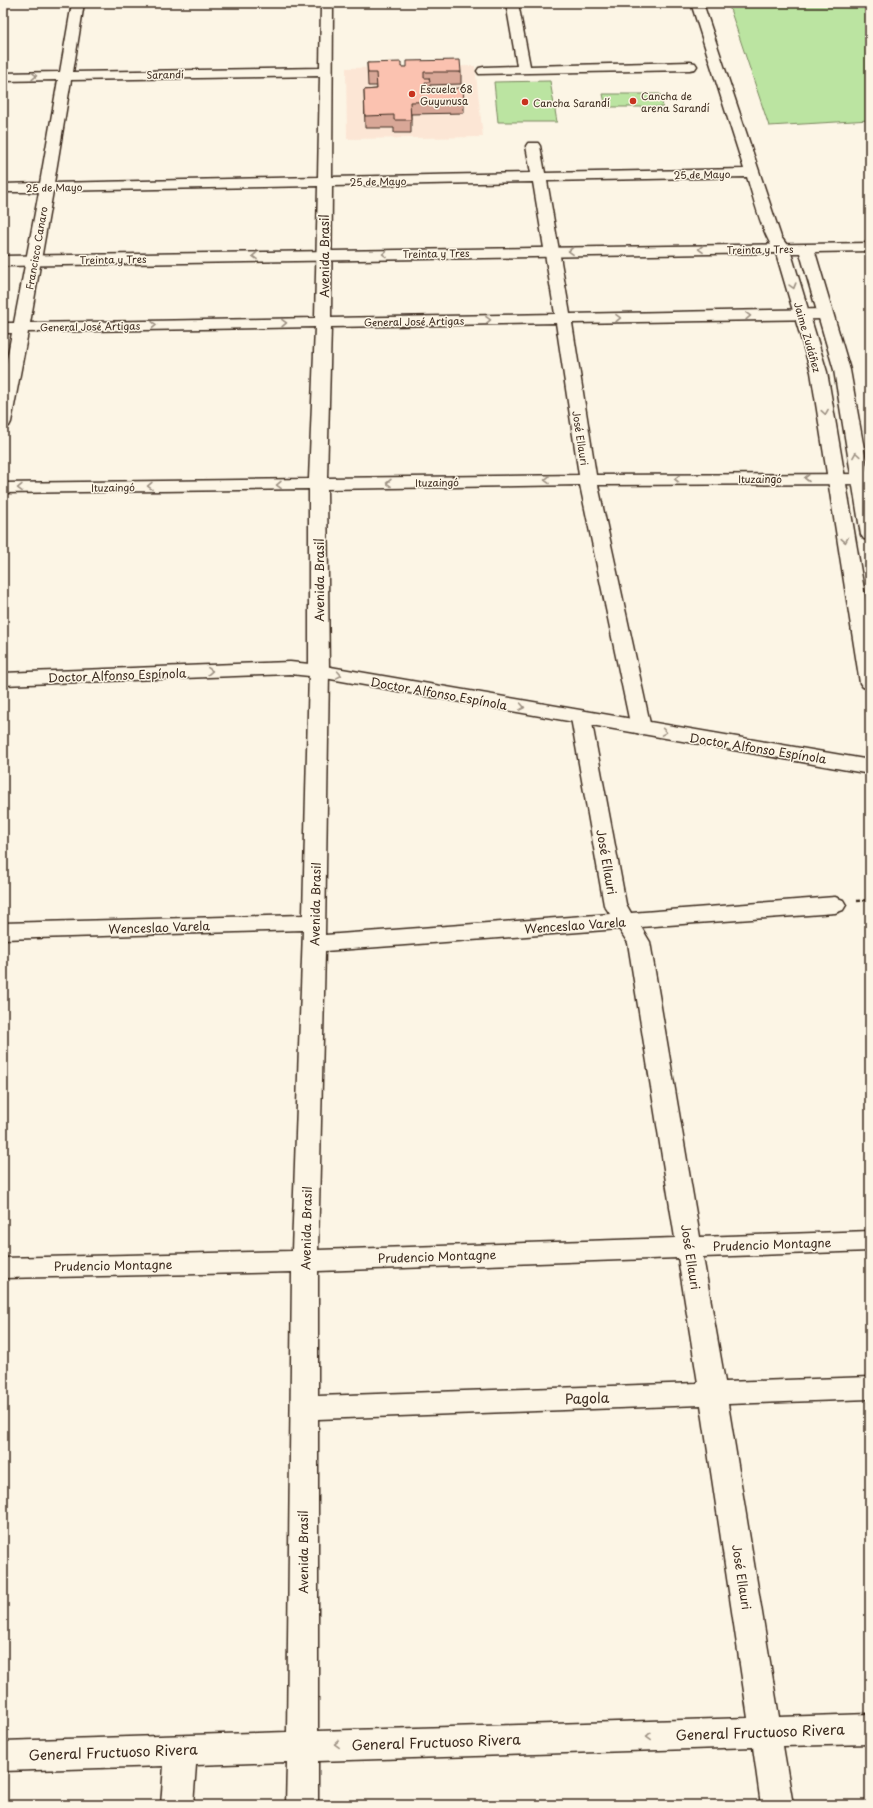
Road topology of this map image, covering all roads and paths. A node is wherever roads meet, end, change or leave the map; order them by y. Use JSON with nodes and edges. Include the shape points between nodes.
{"nodes":[{"id":1,"x":78,"y":3,"type":"edge"},
{"id":2,"x":327,"y":3,"type":"edge"},
{"id":3,"x":512,"y":3,"type":"edge"},
{"id":4,"x":697,"y":3,"type":"edge"},
{"id":5,"x":690,"y":66,"type":"dead end"},
{"id":6,"x":524,"y":70,"type":"junction"},
{"id":7,"x":484,"y":71,"type":"dead end"},
{"id":8,"x":326,"y":72,"type":"junction"},
{"id":9,"x":66,"y":76,"type":"junction"},
{"id":10,"x":3,"y":77,"type":"edge"},
{"id":11,"x":533,"y":146,"type":"dead end"},
{"id":12,"x":752,"y":173,"type":"junction"},
{"id":13,"x":539,"y":178,"type":"junction"},
{"id":14,"x":324,"y":182,"type":"junction"},
{"id":15,"x":3,"y":188,"type":"edge"},
{"id":16,"x":47,"y":188,"type":"junction"},
{"id":17,"x":870,"y":247,"type":"edge"},
{"id":18,"x":782,"y":248,"type":"junction"},
{"id":19,"x":806,"y":248,"type":"junction"},
{"id":20,"x":553,"y":251,"type":"junction"},
{"id":21,"x":324,"y":255,"type":"junction"},
{"id":22,"x":34,"y":260,"type":"junction"},
{"id":23,"x":3,"y":261,"type":"edge"},
{"id":24,"x":801,"y":314,"type":"junction"},
{"id":25,"x":825,"y":314,"type":"junction"},
{"id":26,"x":562,"y":320,"type":"junction"},
{"id":27,"x":323,"y":322,"type":"junction"},
{"id":28,"x":22,"y":327,"type":"junction"},
{"id":29,"x":3,"y":328,"type":"edge"},
{"id":30,"x":3,"y":422,"type":"edge"},
{"id":31,"x":835,"y":478,"type":"junction"},
{"id":32,"x":865,"y":479,"type":"edge"},
{"id":33,"x":588,"y":480,"type":"junction"},
{"id":34,"x":318,"y":484,"type":"junction"},
{"id":35,"x":3,"y":488,"type":"edge"},
{"id":36,"x":870,"y":535,"type":"edge"},
{"id":37,"x":319,"y":671,"type":"junction"},
{"id":38,"x":3,"y":679,"type":"edge"},
{"id":39,"x":870,"y":683,"type":"edge"},
{"id":40,"x":581,"y":718,"type":"junction"},
{"id":41,"x":641,"y":728,"type":"junction"},
{"id":42,"x":870,"y":767,"type":"edge"},
{"id":43,"x":835,"y":905,"type":"dead end"},
{"id":44,"x":314,"y":922,"type":"junction"},
{"id":45,"x":626,"y":922,"type":"junction"},
{"id":46,"x":3,"y":931,"type":"edge"},
{"id":47,"x":314,"y":944,"type":"junction"},
{"id":48,"x":870,"y":1241,"type":"edge"},
{"id":49,"x":689,"y":1247,"type":"junction"},
{"id":50,"x":305,"y":1261,"type":"junction"},
{"id":51,"x":3,"y":1268,"type":"edge"},
{"id":52,"x":870,"y":1388,"type":"edge"},
{"id":53,"x":713,"y":1394,"type":"junction"},
{"id":54,"x":304,"y":1408,"type":"junction"},
{"id":55,"x":870,"y":1729,"type":"edge"},
{"id":56,"x":766,"y":1732,"type":"junction"},
{"id":57,"x":302,"y":1745,"type":"junction"},
{"id":58,"x":181,"y":1750,"type":"junction"},
{"id":59,"x":3,"y":1756,"type":"edge"},
{"id":60,"x":176,"y":1805,"type":"edge"},
{"id":61,"x":302,"y":1805,"type":"edge"},
{"id":62,"x":777,"y":1805,"type":"edge"}],
"edges":[{"from":1,"to":9,"type":"street","name":"Francisco Canaro"},
{"from":2,"to":8,"type":"street","name":"Avenida Brasil"},
{"from":3,"to":6,"type":"street"},
{"from":4,"to":12,"type":"street","name":"Jaime Zudáñez"},
{"from":5,"to":6,"type":"street"},
{"from":6,"to":7,"type":"street"},
{"from":8,"to":9,"type":"street","name":"Sarandí"},
{"from":8,"to":14,"type":"street","name":"Avenida Brasil"},
{"from":10,"to":9,"type":"street","name":"Sarandí","one_way":true},
{"from":9,"to":16,"type":"street","name":"Francisco Canaro"},
{"from":11,"to":13,"type":"street","name":"José Ellauri"},
{"from":12,"to":13,"type":"street","name":"25 de Mayo"},
{"from":12,"to":18,"type":"street","name":"Jaime Zudáñez","via":[[774,238]]},
{"from":13,"to":14,"type":"street","name":"25 de Mayo"},
{"from":13,"to":20,"type":"street","name":"José Ellauri"},
{"from":14,"to":16,"type":"street","name":"25 de Mayo"},
{"from":14,"to":21,"type":"street","name":"Avenida Brasil"},
{"from":15,"to":16,"type":"street","name":"25 de Mayo"},
{"from":16,"to":22,"type":"street","name":"Francisco Canaro"},
{"from":17,"to":19,"type":"street","name":"Treinta y Tres"},
{"from":18,"to":19,"type":"street","name":"Treinta y Tres"},
{"from":18,"to":20,"type":"street","name":"Treinta y Tres","one_way":true},
{"from":18,"to":24,"type":"street","name":"Jaime Zudáñez","one_way":true},
{"from":19,"to":25,"type":"street","name":"Jaime Zudáñez"},
{"from":20,"to":21,"type":"street","name":"Treinta y Tres","one_way":true},
{"from":20,"to":26,"type":"street","name":"José Ellauri"},
{"from":21,"to":22,"type":"street","name":"Treinta y Tres","one_way":true},
{"from":21,"to":27,"type":"street","name":"Avenida Brasil"},
{"from":22,"to":23,"type":"street","name":"Treinta y Tres"},
{"from":22,"to":28,"type":"street","name":"Francisco Canaro"},
{"from":24,"to":25,"type":"street","name":"General José Artigas"},
{"from":26,"to":24,"type":"street","name":"General José Artigas","one_way":true},
{"from":24,"to":31,"type":"street","name":"Jaime Zudáñez","one_way":true,"via":[[819,372]]},
{"from":32,"to":25,"type":"street","name":"Jaime Zudáñez","one_way":true,"via":[[842,370]]},
{"from":27,"to":26,"type":"street","name":"General José Artigas","one_way":true},
{"from":26,"to":33,"type":"street","name":"José Ellauri"},
{"from":28,"to":27,"type":"street","name":"General José Artigas","one_way":true},
{"from":27,"to":34,"type":"street","name":"Avenida Brasil"},
{"from":28,"to":29,"type":"street","name":"General José Artigas"},
{"from":28,"to":30,"type":"street","name":"Francisco Canaro"},
{"from":31,"to":32,"type":"street","name":"Ituzaingó"},
{"from":31,"to":33,"type":"street","name":"Ituzaingó","one_way":true},
{"from":31,"to":39,"type":"street","name":"Jaime Zudáñez","one_way":true},
{"from":32,"to":36,"type":"street","name":"Jaime Zudáñez"},
{"from":33,"to":34,"type":"street","name":"Ituzaingó","one_way":true},
{"from":33,"to":41,"type":"street","name":"José Ellauri"},
{"from":34,"to":35,"type":"street","name":"Ituzaingó","one_way":true},
{"from":34,"to":37,"type":"street","name":"Avenida Brasil"},
{"from":38,"to":37,"type":"street","name":"Doctor Alfonso Espínola","one_way":true,"via":[[290,668]]},
{"from":37,"to":40,"type":"street","name":"Doctor Alfonso Espínola","one_way":true},
{"from":37,"to":44,"type":"street","name":"Avenida Brasil"},
{"from":40,"to":41,"type":"street","name":"Doctor Alfonso Espínola"},
{"from":40,"to":45,"type":"street","name":"José Ellauri","via":[[615,905]]},
{"from":41,"to":42,"type":"street","name":"Doctor Alfonso Espínola","one_way":true},
{"from":43,"to":45,"type":"street","name":"Wenceslao Varela"},
{"from":44,"to":46,"type":"street","name":"Wenceslao Varela"},
{"from":44,"to":47,"type":"street","name":"Avenida Brasil"},
{"from":45,"to":47,"type":"street","name":"Wenceslao Varela"},
{"from":45,"to":49,"type":"street","name":"José Ellauri","via":[[639,942]]},
{"from":47,"to":50,"type":"street","name":"Avenida Brasil"},
{"from":48,"to":49,"type":"street","name":"Prudencio Montagne"},
{"from":49,"to":50,"type":"street","name":"Prudencio Montagne"},
{"from":49,"to":53,"type":"street","name":"José Ellauri"},
{"from":50,"to":51,"type":"street","name":"Prudencio Montagne"},
{"from":50,"to":54,"type":"street","name":"Avenida Brasil"},
{"from":52,"to":53,"type":"street","name":"Pagola"},
{"from":53,"to":54,"type":"street","name":"Pagola"},
{"from":53,"to":56,"type":"street","name":"José Ellauri"},
{"from":54,"to":57,"type":"street","name":"Avenida Brasil"},
{"from":55,"to":56,"type":"street","name":"General Fructuoso Rivera"},
{"from":56,"to":57,"type":"street","name":"General Fructuoso Rivera","one_way":true},
{"from":56,"to":62,"type":"street","name":"José Ellauri"},
{"from":57,"to":58,"type":"street","name":"General Fructuoso Rivera"},
{"from":57,"to":61,"type":"street","name":"Avenida Brasil"},
{"from":58,"to":59,"type":"street","name":"General Fructuoso Rivera"},
{"from":58,"to":60,"type":"street"}]}
